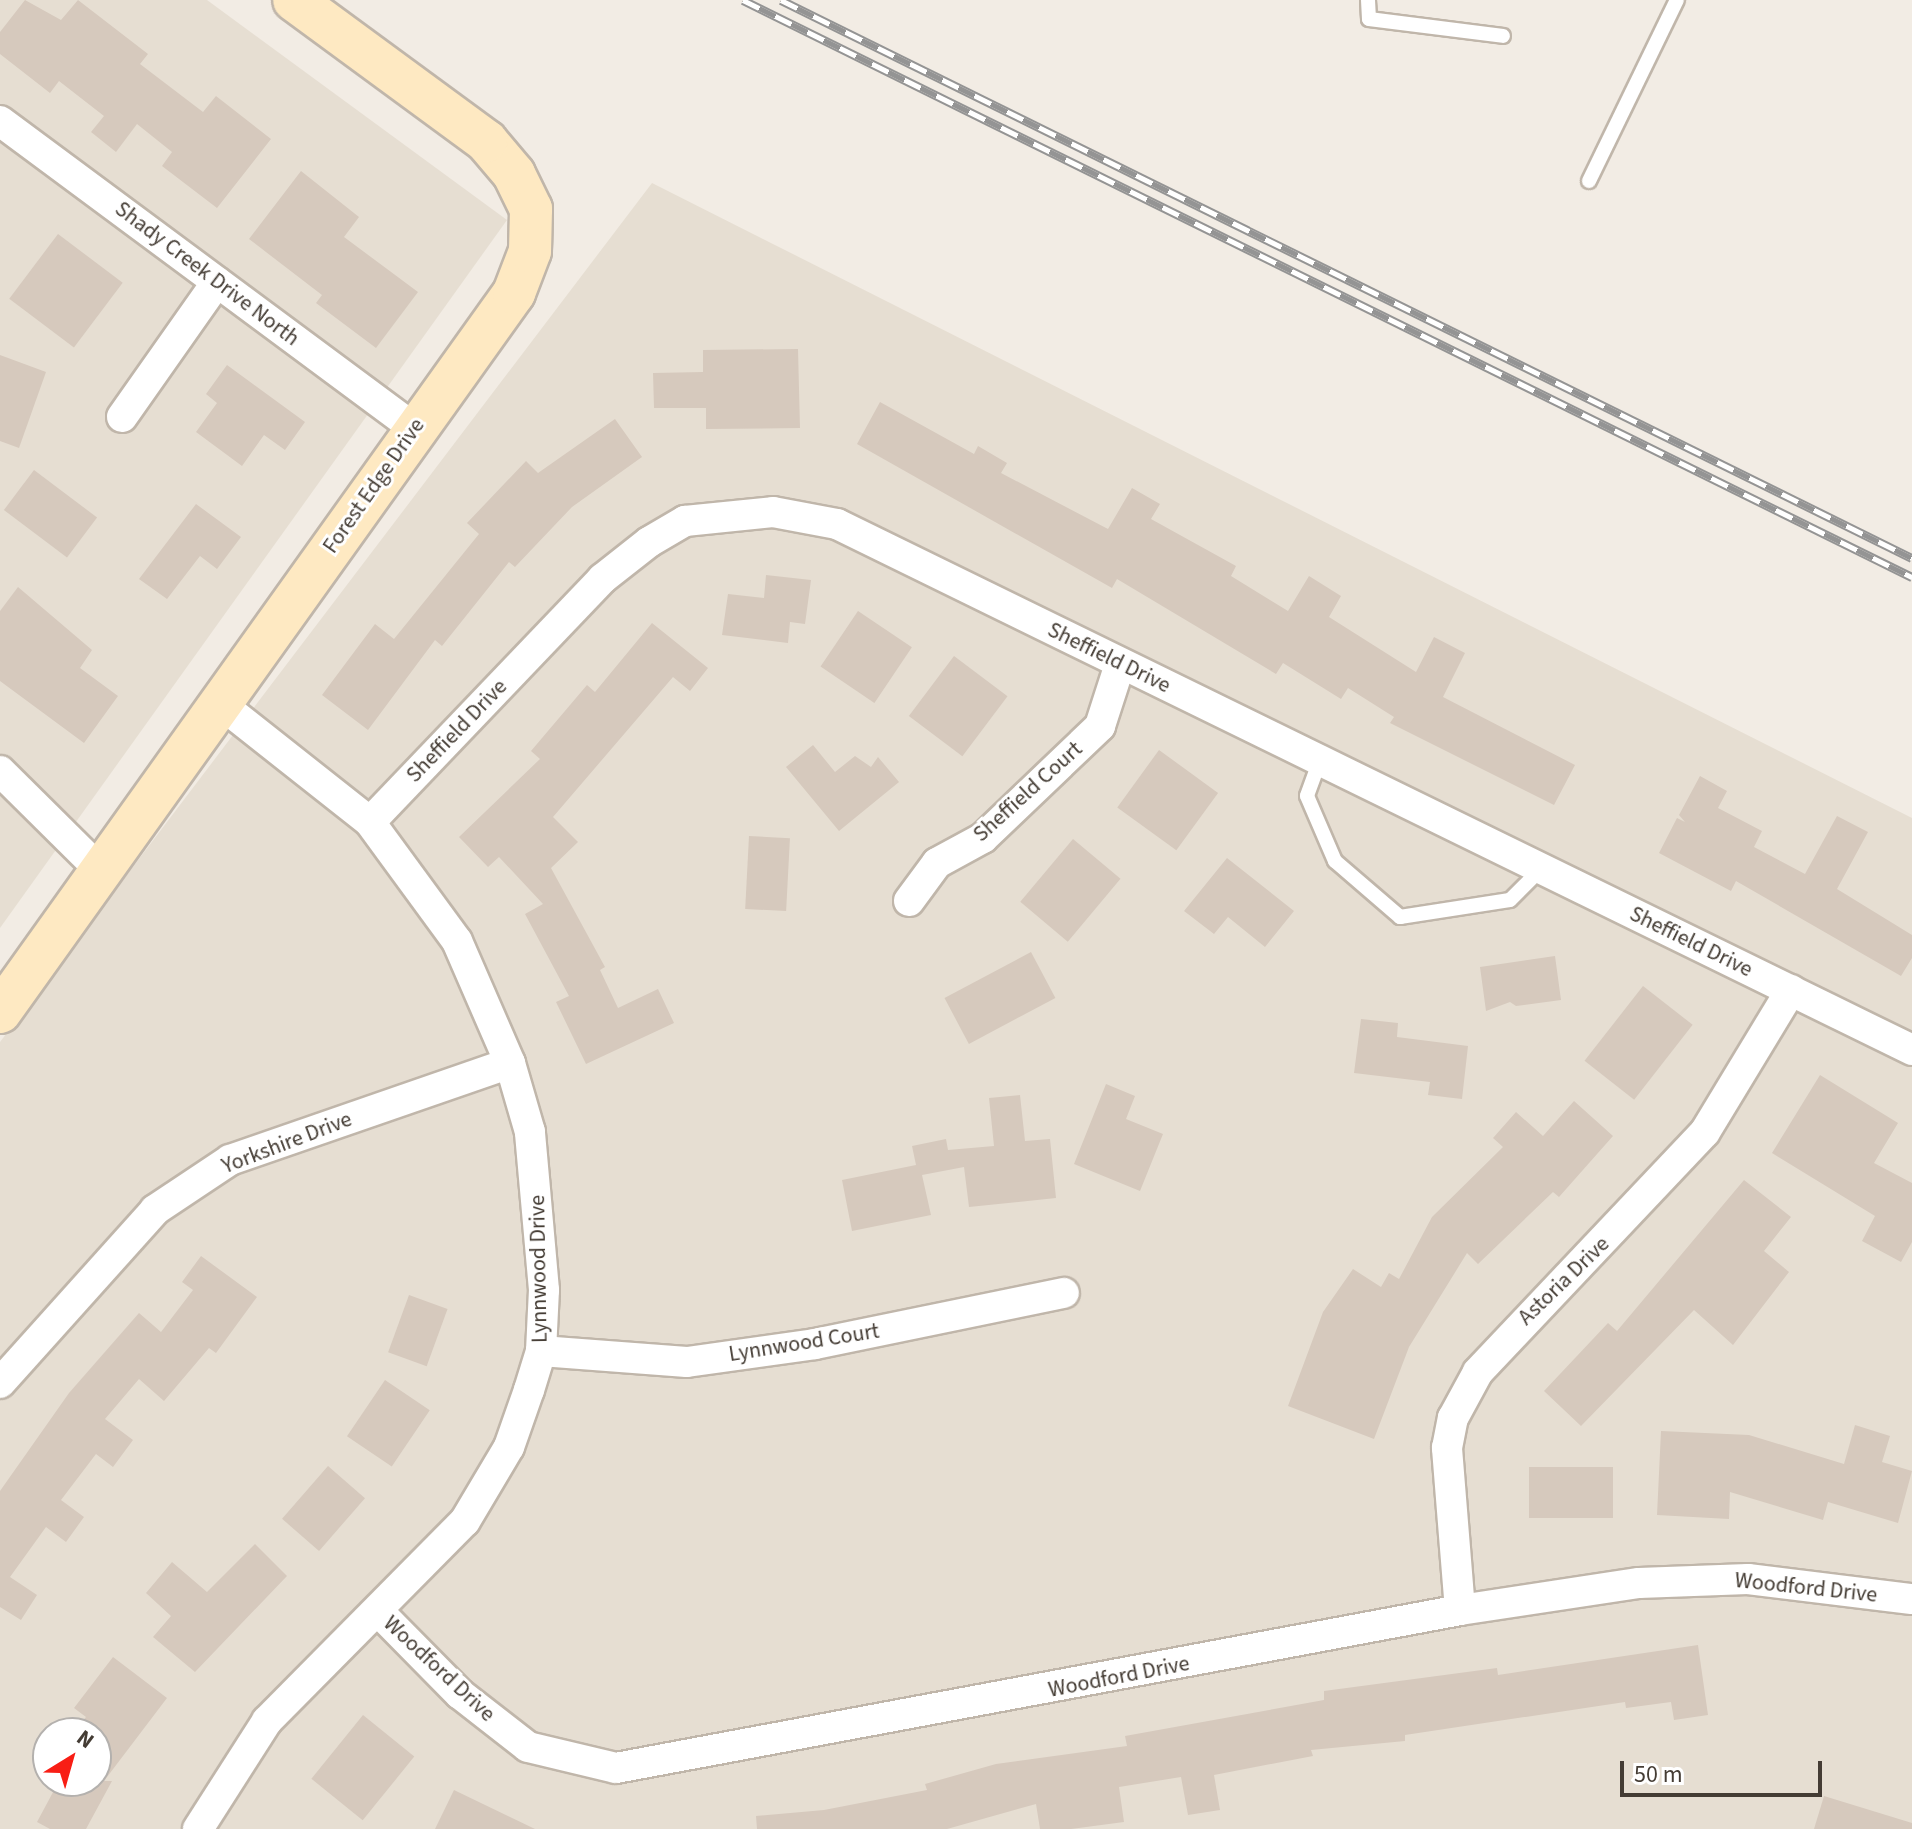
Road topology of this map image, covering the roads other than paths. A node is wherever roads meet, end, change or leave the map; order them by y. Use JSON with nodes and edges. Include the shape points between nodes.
{"nodes":[{"id":1,"x":294,"y":0,"type":"edge"},
{"id":2,"x":1368,"y":0,"type":"edge"},
{"id":3,"x":1677,"y":0,"type":"edge"},
{"id":4,"x":1503,"y":36,"type":"dead end"},
{"id":5,"x":0,"y":121,"type":"edge"},
{"id":6,"x":1589,"y":181,"type":"dead end"},
{"id":7,"x":217,"y":282,"type":"junction"},
{"id":8,"x":122,"y":417,"type":"dead end"},
{"id":9,"x":414,"y":428,"type":"junction"},
{"id":10,"x":1120,"y":664,"type":"junction"},
{"id":11,"x":222,"y":705,"type":"junction"},
{"id":12,"x":1320,"y":760,"type":"junction"},
{"id":13,"x":0,"y":771,"type":"edge"},
{"id":14,"x":370,"y":822,"type":"junction"},
{"id":15,"x":1541,"y":869,"type":"junction"},
{"id":16,"x":103,"y":873,"type":"junction"},
{"id":17,"x":909,"y":901,"type":"dead end"},
{"id":18,"x":1791,"y":990,"type":"junction"},
{"id":19,"x":0,"y":1012,"type":"edge"},
{"id":20,"x":1912,"y":1050,"type":"edge"},
{"id":21,"x":510,"y":1063,"type":"junction"},
{"id":22,"x":1064,"y":1293,"type":"dead end"},
{"id":23,"x":541,"y":1351,"type":"junction"},
{"id":24,"x":0,"y":1383,"type":"edge"},
{"id":25,"x":1912,"y":1599,"type":"edge"},
{"id":26,"x":1460,"y":1610,"type":"junction"},
{"id":27,"x":379,"y":1612,"type":"junction"},
{"id":28,"x":198,"y":1829,"type":"edge"}],
"edges":[{"from":1,"to":9,"type":"street","name":"Forest Edge Drive","via":[[486,141],[514,174],[531,209],[530,251],[514,293]]},
{"from":2,"to":4,"type":"lane","via":[[1369,19]]},
{"from":3,"to":6,"type":"lane"},
{"from":5,"to":7,"type":"street","name":"Shady Creek Drive North"},
{"from":7,"to":8,"type":"street"},
{"from":7,"to":9,"type":"street","name":"Shady Creek Drive North"},
{"from":9,"to":11,"type":"street","name":"Forest Edge Drive"},
{"from":10,"to":12,"type":"street","name":"Sheffield Drive"},
{"from":10,"to":14,"type":"street","name":"Sheffield Drive","via":[[837,524],[773,512],[685,521],[602,579]]},
{"from":10,"to":17,"type":"street","name":"Sheffield Court","via":[[1100,726],[983,838],[937,863]]},
{"from":11,"to":14,"type":"street","name":"Lynnwood Drive"},
{"from":11,"to":16,"type":"street","name":"Forest Edge Drive"},
{"from":12,"to":15,"type":"street","name":"Sheffield Drive"},
{"from":12,"to":15,"type":"lane","via":[[1307,796],[1335,861],[1400,917],[1510,900]]},
{"from":13,"to":16,"type":"street"},
{"from":14,"to":21,"type":"street","name":"Lynnwood Drive","via":[[457,941]]},
{"from":15,"to":18,"type":"street","name":"Sheffield Drive"},
{"from":16,"to":19,"type":"street","name":"Forest Edge Drive"},
{"from":18,"to":20,"type":"street","name":"Sheffield Drive"},
{"from":18,"to":26,"type":"street","name":"Astoria Drive","via":[[1705,1132],[1478,1372],[1453,1418],[1447,1448]]},
{"from":21,"to":23,"type":"street","name":"Lynnwood Drive","via":[[530,1132],[539,1195]]},
{"from":21,"to":24,"type":"street","name":"Yorkshire Drive","via":[[230,1160],[155,1210]]},
{"from":22,"to":23,"type":"street","name":"Lynnwood Court","via":[[815,1344],[687,1362]]},
{"from":23,"to":27,"type":"street","name":"Lynnwood Drive","via":[[509,1447],[465,1521]]},
{"from":25,"to":26,"type":"street","name":"Woodford Drive","via":[[1748,1579],[1639,1583]]},
{"from":26,"to":27,"type":"street","name":"Woodford Drive","via":[[616,1768],[528,1747],[460,1694]]},
{"from":27,"to":28,"type":"street","name":"Lynnwood Drive","via":[[267,1721]]}]}
